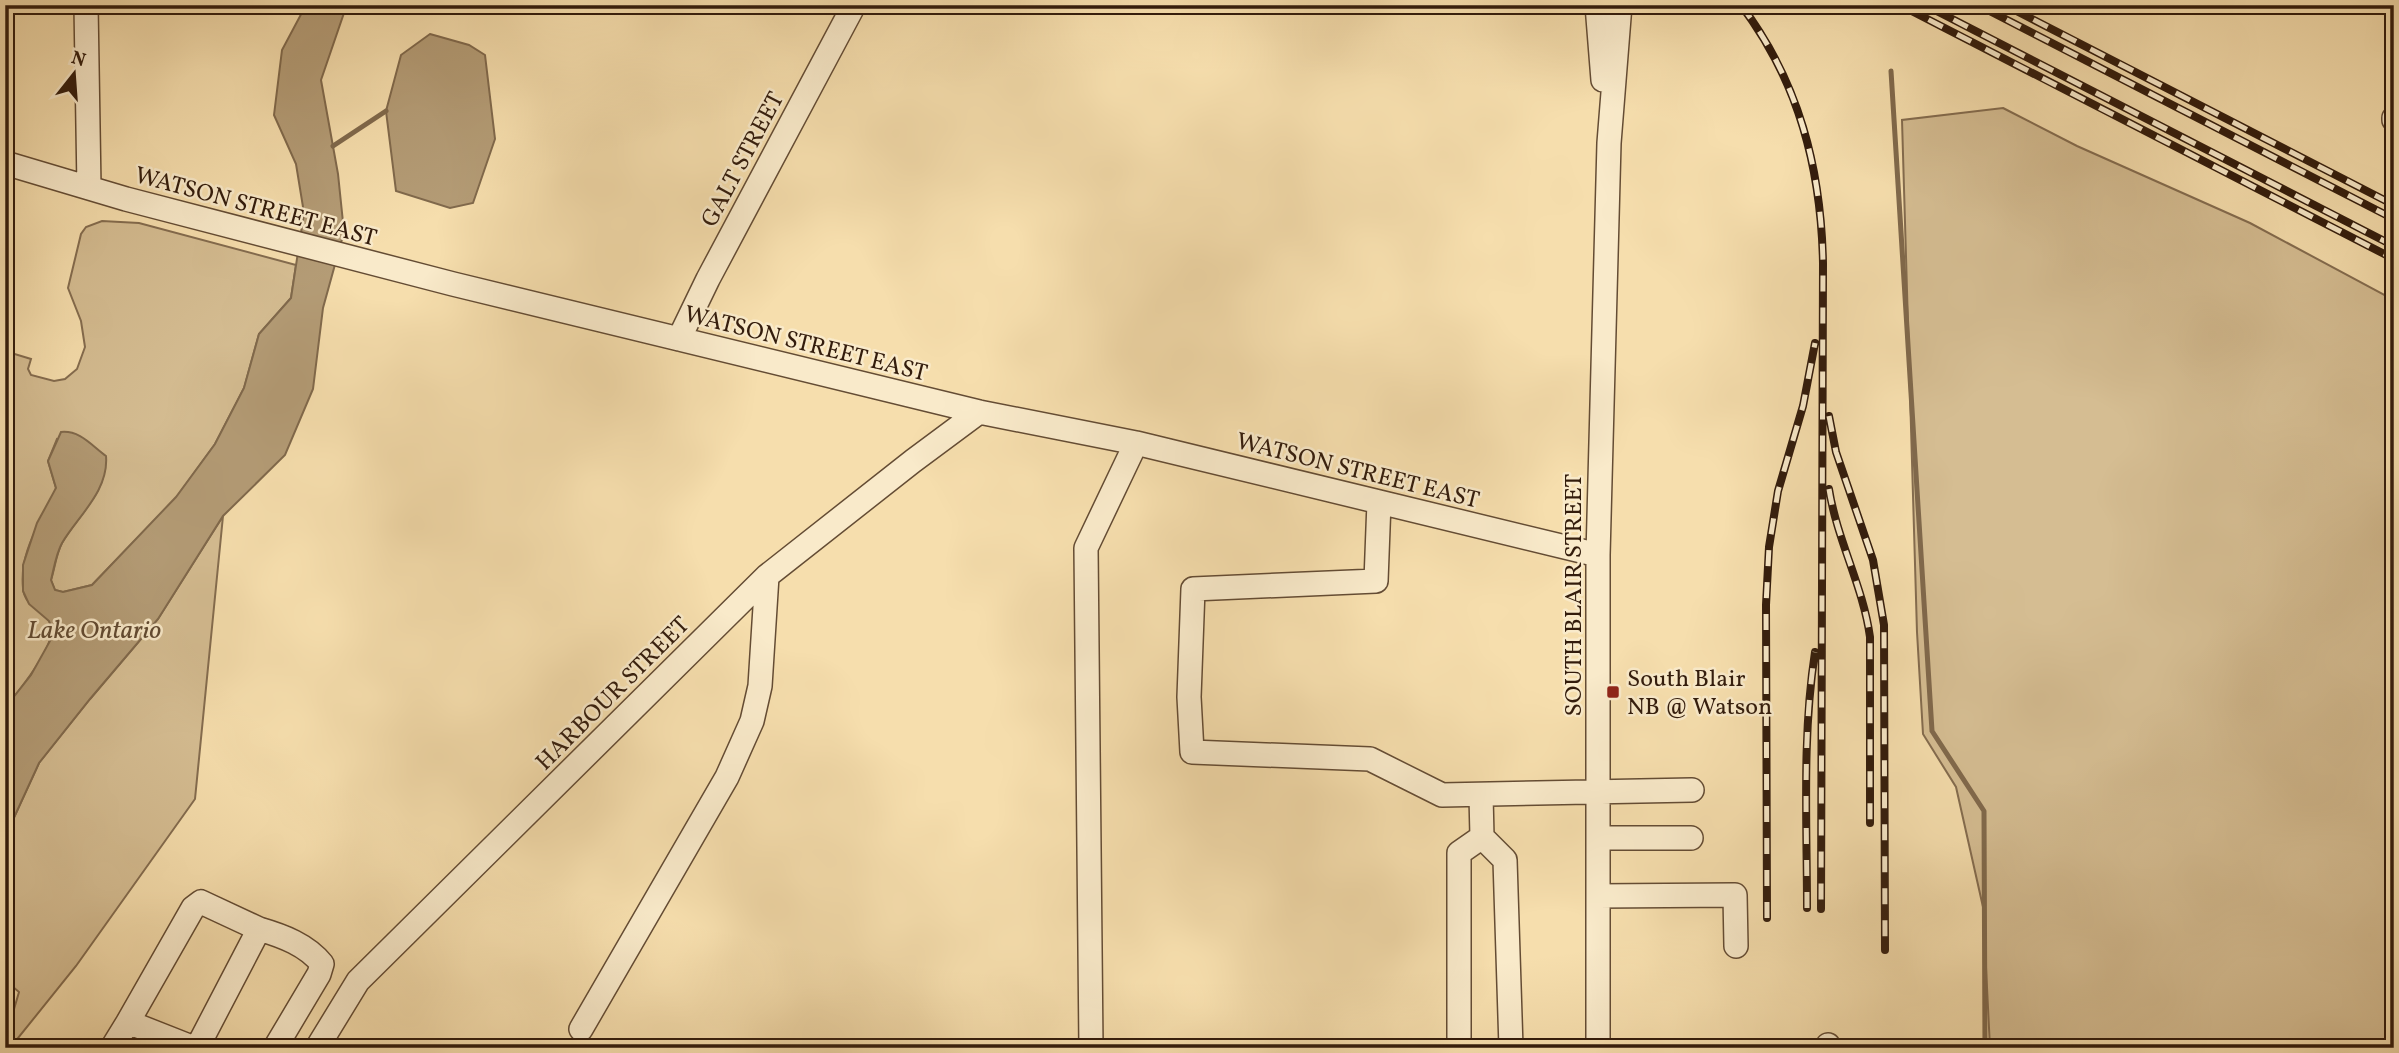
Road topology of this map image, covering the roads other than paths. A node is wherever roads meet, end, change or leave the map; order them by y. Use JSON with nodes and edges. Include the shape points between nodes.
{"nodes":[{"id":1,"x":86,"y":5,"type":"edge"},
{"id":2,"x":854,"y":5,"type":"edge"},
{"id":3,"x":1597,"y":5,"type":"edge"},
{"id":4,"x":1620,"y":5,"type":"edge"},
{"id":5,"x":1609,"y":142,"type":"junction"},
{"id":6,"x":5,"y":163,"type":"edge"},
{"id":7,"x":89,"y":188,"type":"junction"},
{"id":8,"x":679,"y":339,"type":"junction"},
{"id":9,"x":979,"y":412,"type":"junction"},
{"id":10,"x":1136,"y":443,"type":"junction"},
{"id":11,"x":1379,"y":502,"type":"junction"},
{"id":12,"x":1598,"y":555,"type":"junction"},
{"id":13,"x":767,"y":576,"type":"junction"},
{"id":14,"x":1692,"y":790,"type":"dead end"},
{"id":15,"x":1598,"y":791,"type":"junction"},
{"id":16,"x":1481,"y":795,"type":"junction"},
{"id":17,"x":1482,"y":837,"type":"junction"},
{"id":18,"x":1598,"y":838,"type":"junction"},
{"id":19,"x":1691,"y":838,"type":"dead end"},
{"id":20,"x":1598,"y":896,"type":"junction"},
{"id":21,"x":259,"y":929,"type":"junction"},
{"id":22,"x":1736,"y":946,"type":"dead end"},
{"id":23,"x":128,"y":1022,"type":"junction"},
{"id":24,"x":580,"y":1028,"type":"dead end"},
{"id":25,"x":112,"y":1048,"type":"edge"},
{"id":26,"x":195,"y":1048,"type":"edge"},
{"id":27,"x":275,"y":1048,"type":"edge"},
{"id":28,"x":317,"y":1048,"type":"edge"},
{"id":29,"x":1091,"y":1048,"type":"edge"},
{"id":30,"x":1459,"y":1048,"type":"edge"},
{"id":31,"x":1511,"y":1048,"type":"edge"},
{"id":32,"x":1598,"y":1048,"type":"edge"}],
"edges":[{"from":1,"to":7,"type":"street"},
{"from":2,"to":8,"type":"street","name":"GALT STREET"},
{"from":3,"to":5,"type":"street","name":"SOUTH BLAIR STREET"},
{"from":4,"to":5,"type":"street","name":"SOUTH BLAIR STREET"},
{"from":5,"to":12,"type":"street","name":"SOUTH BLAIR STREET"},
{"from":6,"to":7,"type":"street","name":"WATSON STREET EAST"},
{"from":7,"to":8,"type":"street","name":"WATSON STREET EAST"},
{"from":8,"to":9,"type":"street","name":"WATSON STREET EAST"},
{"from":9,"to":10,"type":"street","name":"WATSON STREET EAST"},
{"from":9,"to":13,"type":"street","name":"HARBOUR STREET"},
{"from":10,"to":11,"type":"street","name":"WATSON STREET EAST"},
{"from":10,"to":29,"type":"street","via":[[1086,548]]},
{"from":11,"to":12,"type":"street","name":"WATSON STREET EAST"},
{"from":11,"to":16,"type":"street","via":[[1376,581],[1193,589],[1192,752],[1370,760],[1443,795]]},
{"from":12,"to":15,"type":"street","name":"SOUTH BLAIR STREET"},
{"from":13,"to":24,"type":"street","via":[[760,686],[752,721],[727,777]]},
{"from":13,"to":28,"type":"street","name":"HARBOUR STREET","via":[[358,981]]},
{"from":14,"to":15,"type":"street"},
{"from":15,"to":16,"type":"street"},
{"from":15,"to":18,"type":"street","name":"SOUTH BLAIR STREET"},
{"from":16,"to":17,"type":"street"},
{"from":17,"to":30,"type":"street","via":[[1459,853]]},
{"from":17,"to":31,"type":"street","via":[[1505,860]]},
{"from":18,"to":19,"type":"street"},
{"from":18,"to":20,"type":"street","name":"SOUTH BLAIR STREET"},
{"from":20,"to":22,"type":"street","via":[[1735,895]]},
{"from":20,"to":32,"type":"street","name":"SOUTH BLAIR STREET"},
{"from":21,"to":23,"type":"street","via":[[201,902],[193,908]]},
{"from":21,"to":26,"type":"street"},
{"from":21,"to":27,"type":"street","via":[[313,952],[322,964]]},
{"from":23,"to":25,"type":"street"},
{"from":23,"to":26,"type":"street"}]}
